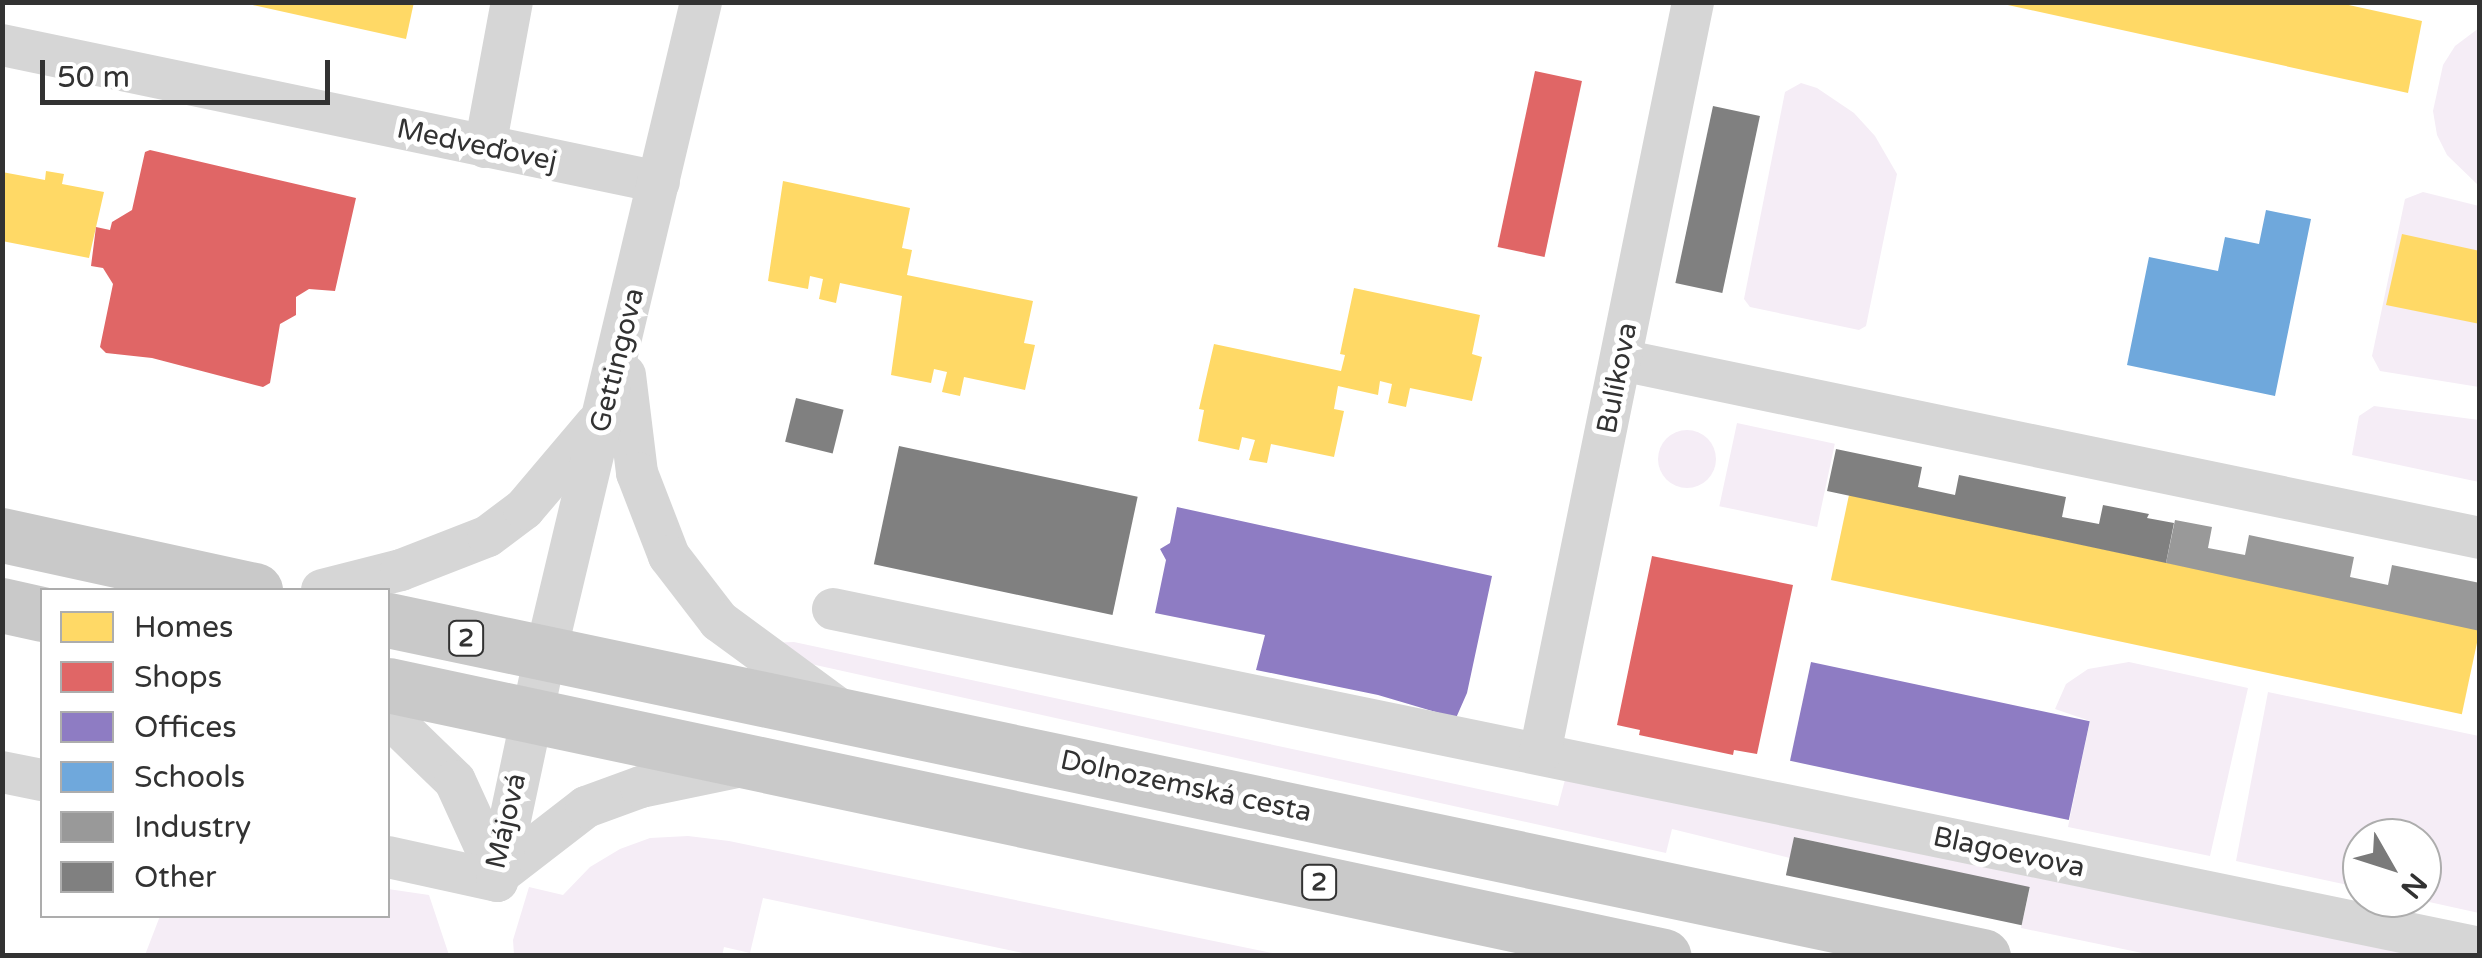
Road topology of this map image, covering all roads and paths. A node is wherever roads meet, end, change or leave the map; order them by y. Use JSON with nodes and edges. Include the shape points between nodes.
{"nodes":[{"id":1,"x":512,"y":2,"type":"edge"},
{"id":2,"x":700,"y":2,"type":"edge"},
{"id":3,"x":1693,"y":2,"type":"edge"},
{"id":4,"x":2,"y":45,"type":"edge"},
{"id":5,"x":484,"y":147,"type":"junction"},
{"id":6,"x":659,"y":182,"type":"junction"},
{"id":7,"x":622,"y":344,"type":"junction"},
{"id":8,"x":1620,"y":360,"type":"junction"},
{"id":9,"x":605,"y":412,"type":"junction"},
{"id":10,"x":2,"y":536,"type":"edge"},
{"id":11,"x":2480,"y":538,"type":"edge"},
{"id":12,"x":247,"y":588,"type":"edge"},
{"id":13,"x":330,"y":588,"type":"edge"},
{"id":14,"x":2,"y":606,"type":"edge"},
{"id":15,"x":833,"y":609,"type":"dead end"},
{"id":16,"x":40,"y":614,"type":"edge"},
{"id":17,"x":390,"y":620,"type":"edge"},
{"id":18,"x":544,"y":656,"type":"junction"},
{"id":19,"x":390,"y":685,"type":"edge"},
{"id":20,"x":846,"y":714,"type":"junction"},
{"id":21,"x":530,"y":716,"type":"junction"},
{"id":22,"x":390,"y":718,"type":"edge"},
{"id":23,"x":1540,"y":753,"type":"junction"},
{"id":24,"x":752,"y":764,"type":"junction"},
{"id":25,"x":2,"y":772,"type":"edge"},
{"id":26,"x":40,"y":780,"type":"edge"},
{"id":27,"x":390,"y":857,"type":"edge"},
{"id":28,"x":498,"y":875,"type":"junction"},
{"id":29,"x":2480,"y":948,"type":"edge"},
{"id":30,"x":1664,"y":956,"type":"edge"},
{"id":31,"x":1983,"y":956,"type":"edge"}],
"edges":[{"from":1,"to":5,"type":"street"},
{"from":2,"to":6,"type":"street","name":"Gettingova"},
{"from":3,"to":8,"type":"street","name":"Bulíkova"},
{"from":4,"to":5,"type":"street","name":"Medveďovej"},
{"from":5,"to":6,"type":"street","name":"Medveďovej"},
{"from":6,"to":7,"type":"street","name":"Gettingova"},
{"from":7,"to":9,"type":"street","name":"Gettingova"},
{"from":7,"to":20,"type":"street","via":[[638,473],[670,556],[719,621]]},
{"from":8,"to":11,"type":"street"},
{"from":8,"to":23,"type":"street","name":"Bulíkova"},
{"from":9,"to":13,"type":"street","via":[[524,509],[488,536]]},
{"from":9,"to":18,"type":"street","name":"Gettingova"},
{"from":10,"to":12,"type":"main road"},
{"from":14,"to":16,"type":"main road"},
{"from":15,"to":23,"type":"street","name":"Blagoevova"},
{"from":17,"to":18,"type":"main road","name":"Dolnozemská cesta","number":"2"},
{"from":18,"to":20,"type":"main road","name":"Dolnozemská cesta","number":"2"},
{"from":18,"to":21,"type":"street","name":"Gettingova"},
{"from":19,"to":21,"type":"main road","number":"2"},
{"from":20,"to":31,"type":"main road","name":"Dolnozemská cesta","number":"2"},
{"from":21,"to":24,"type":"main road","number":"2"},
{"from":21,"to":28,"type":"street","name":"Májová"},
{"from":22,"to":28,"type":"street","via":[[455,781]]},
{"from":23,"to":29,"type":"street","name":"Blagoevova"},
{"from":24,"to":28,"type":"street","via":[[641,787],[586,808]]},
{"from":24,"to":30,"type":"main road","number":"2"},
{"from":25,"to":26,"type":"street"},
{"from":27,"to":28,"type":"street","name":"Májová","via":[[496,881]]}]}
